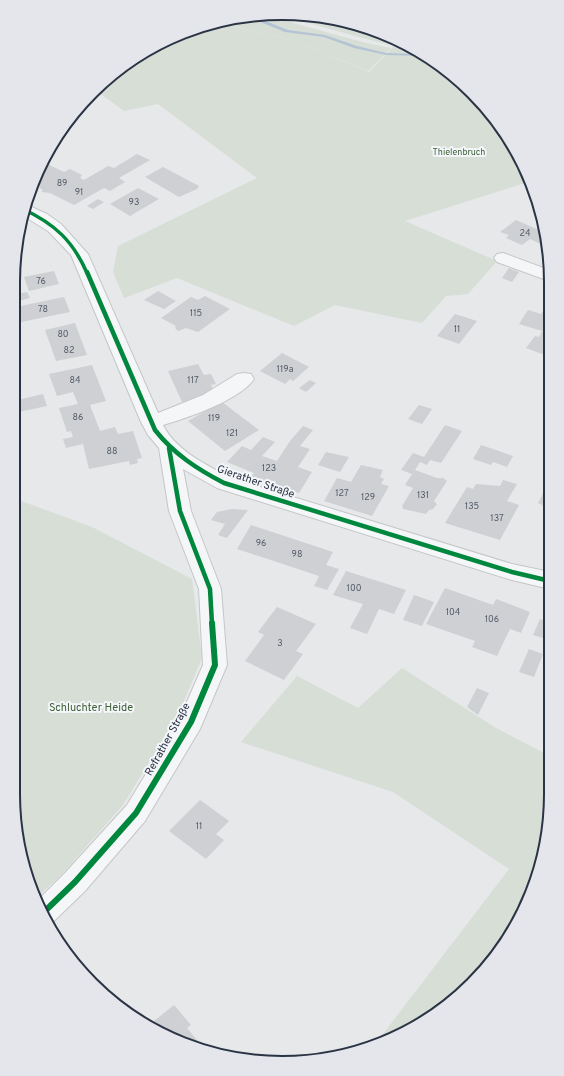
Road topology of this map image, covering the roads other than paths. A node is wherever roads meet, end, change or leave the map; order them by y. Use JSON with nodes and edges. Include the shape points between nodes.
{"nodes":[{"id":1,"x":30,"y":212,"type":"edge"},
{"id":2,"x":503,"y":258,"type":"dead end"},
{"id":3,"x":544,"y":274,"type":"edge"},
{"id":4,"x":244,"y":379,"type":"dead end"},
{"id":5,"x":151,"y":422,"type":"junction"},
{"id":6,"x":169,"y":448,"type":"junction"},
{"id":7,"x":544,"y":580,"type":"edge"},
{"id":8,"x":47,"y":909,"type":"edge"}],
"edges":[{"from":1,"to":5,"type":"street","name":"Gierather Straße","via":[[62,232],[79,254]]},
{"from":2,"to":3,"type":"street"},
{"from":4,"to":5,"type":"street","via":[[218,398]]},
{"from":5,"to":6,"type":"street","name":"Gierather Straße","via":[[154,430]]},
{"from":6,"to":7,"type":"street","name":"Gierather Straße","via":[[190,465],[224,483]]},
{"from":6,"to":8,"type":"street","name":"Refrather Straße","via":[[180,510],[210,589],[215,664],[191,722],[136,813],[75,882]]}]}
